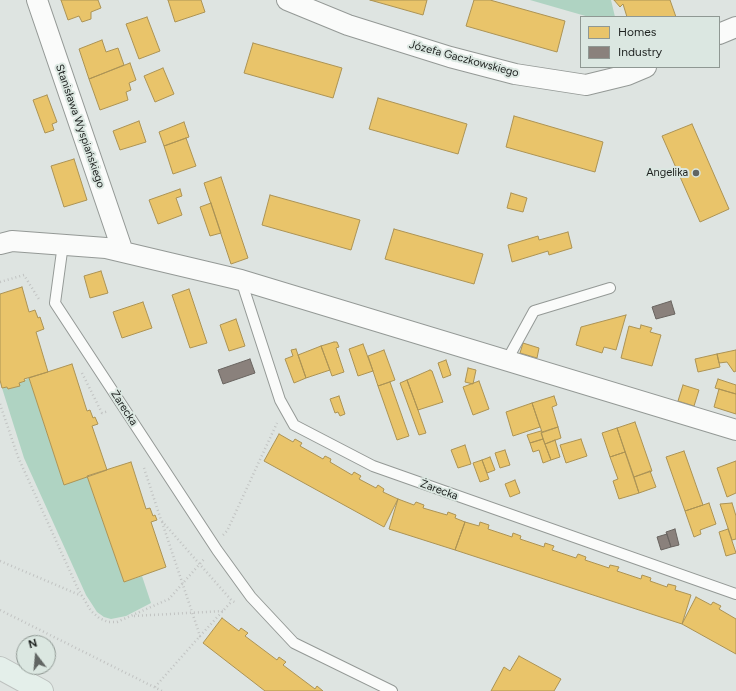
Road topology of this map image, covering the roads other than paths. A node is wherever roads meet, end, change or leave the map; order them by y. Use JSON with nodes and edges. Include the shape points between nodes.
{"nodes":[{"id":1,"x":37,"y":0,"type":"edge"},
{"id":2,"x":287,"y":0,"type":"edge"},
{"id":3,"x":736,"y":27,"type":"edge"},
{"id":4,"x":720,"y":34,"type":"edge"},
{"id":5,"x":644,"y":68,"type":"edge"},
{"id":6,"x":0,"y":244,"type":"edge"},
{"id":7,"x":63,"y":244,"type":"junction"},
{"id":8,"x":123,"y":252,"type":"junction"},
{"id":9,"x":241,"y":280,"type":"junction"},
{"id":10,"x":610,"y":288,"type":"dead end"},
{"id":11,"x":506,"y":362,"type":"junction"},
{"id":12,"x":736,"y":430,"type":"edge"},
{"id":13,"x":736,"y":594,"type":"edge"},
{"id":14,"x":0,"y":668,"type":"edge"},
{"id":15,"x":42,"y":691,"type":"edge"},
{"id":16,"x":392,"y":691,"type":"edge"}],
"edges":[{"from":1,"to":8,"type":"street","name":"Stanisława Wyspiańskiego"},
{"from":2,"to":5,"type":"street","name":"Józefa Gaczkowskiego","via":[[348,25],[515,74],[586,85],[627,75]]},
{"from":3,"to":4,"type":"street"},
{"from":6,"to":7,"type":"street","via":[[12,241]]},
{"from":7,"to":8,"type":"street"},
{"from":7,"to":16,"type":"lane","name":"Żarecka","via":[[55,303],[251,597],[294,643]]},
{"from":8,"to":9,"type":"street"},
{"from":9,"to":11,"type":"street"},
{"from":9,"to":13,"type":"lane","name":"Żarecka","via":[[280,400],[294,425],[373,466]]},
{"from":10,"to":11,"type":"lane","via":[[534,311]]},
{"from":11,"to":12,"type":"street"},
{"from":14,"to":15,"type":"main road"}]}
